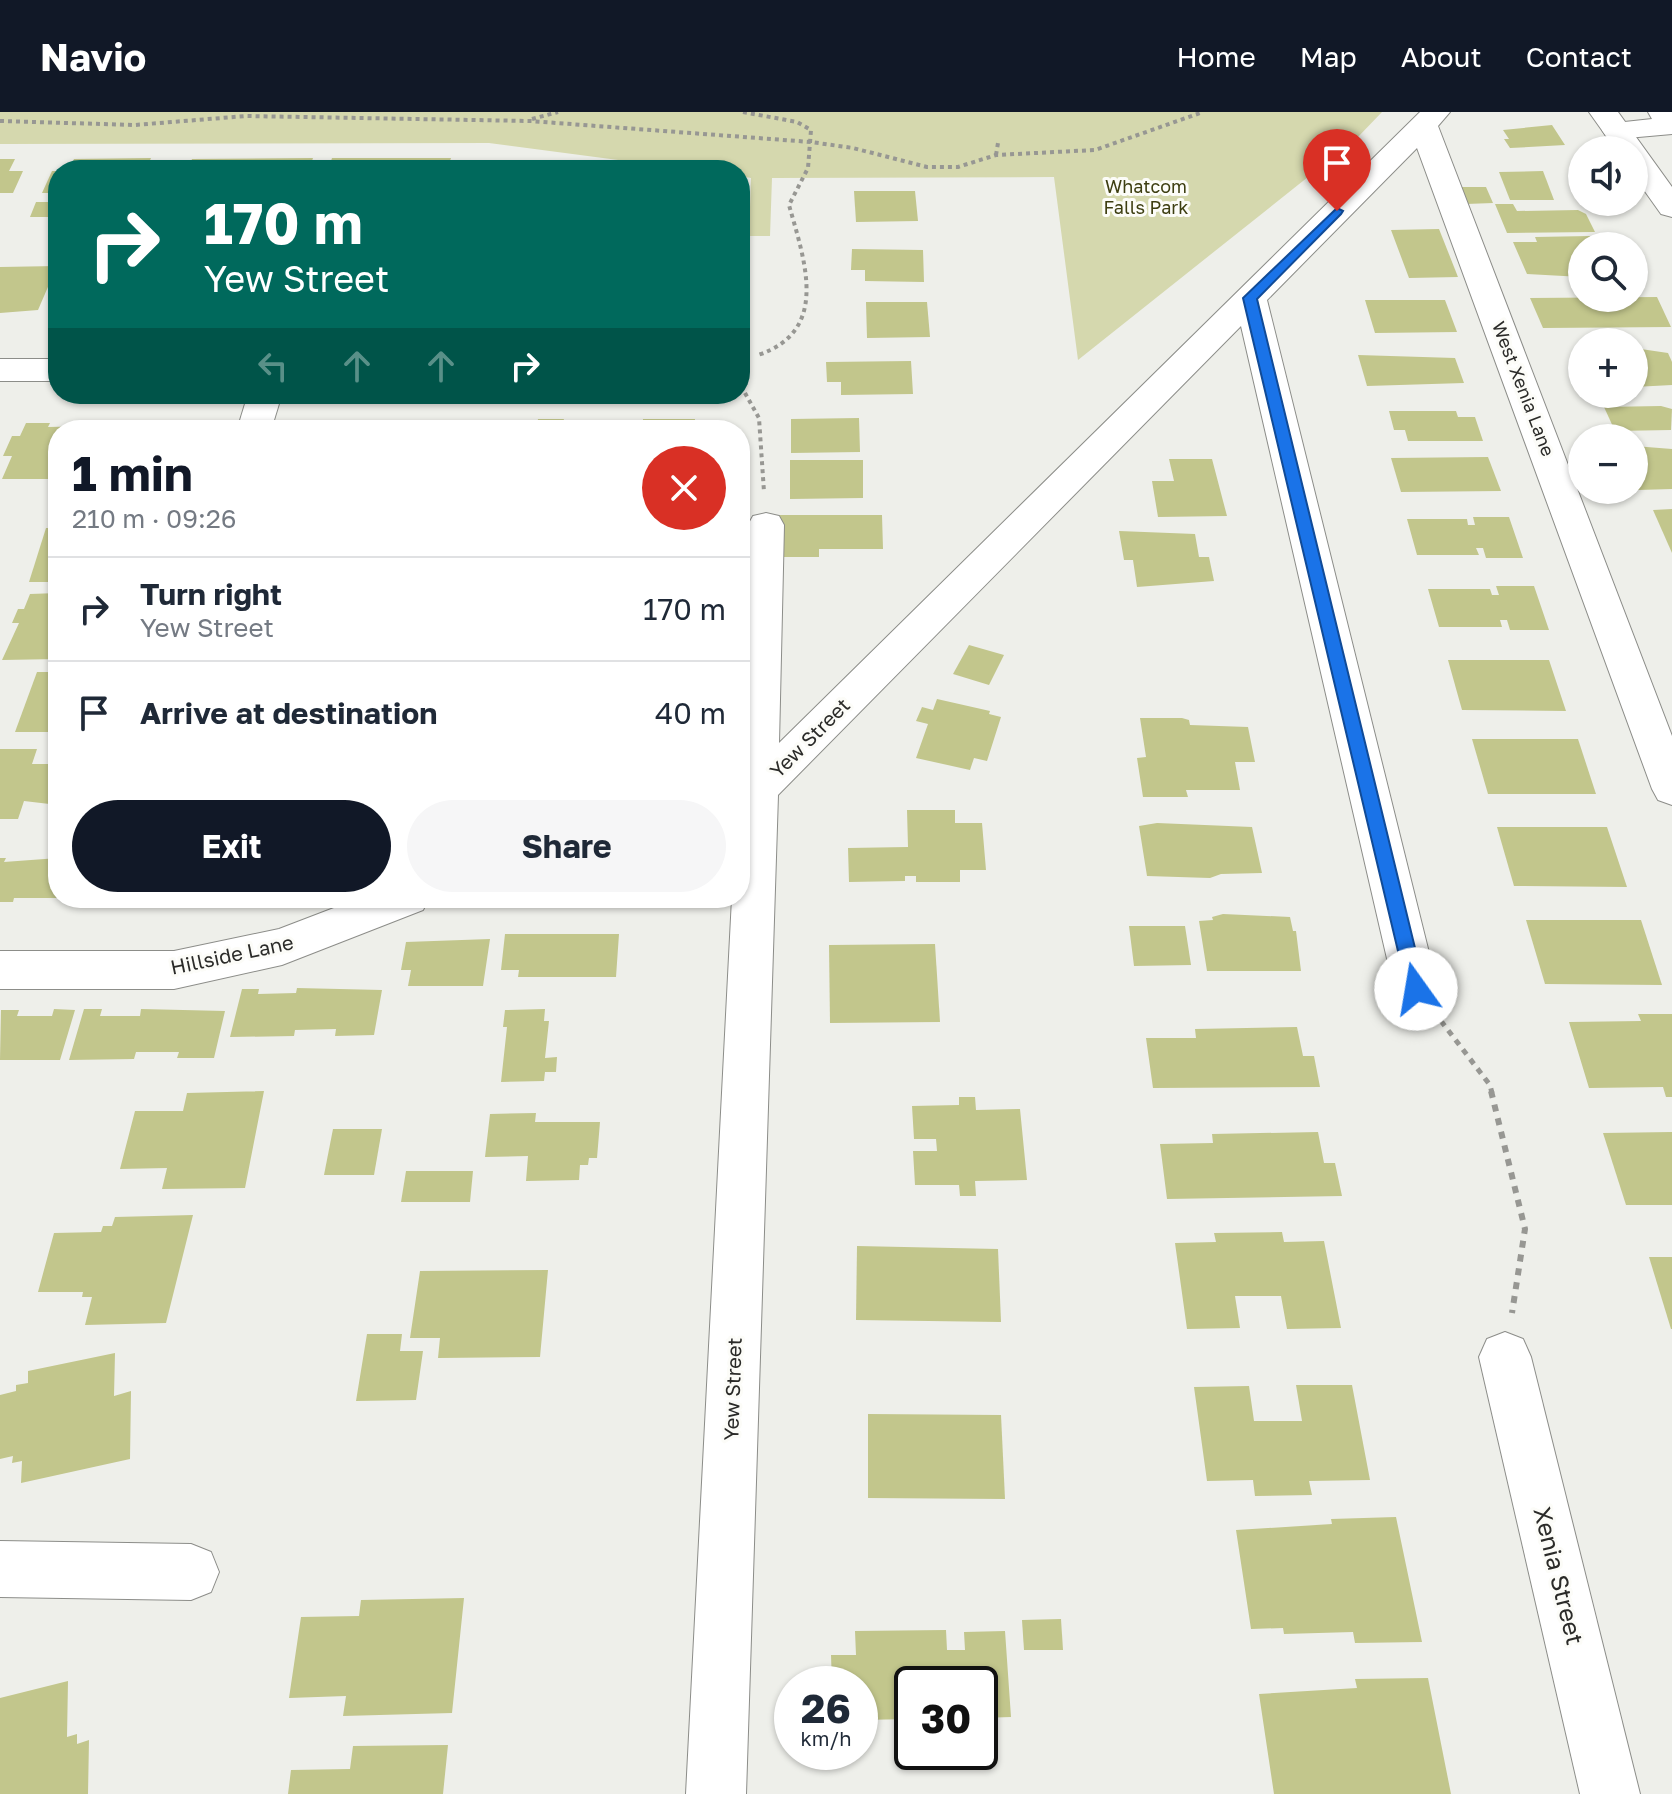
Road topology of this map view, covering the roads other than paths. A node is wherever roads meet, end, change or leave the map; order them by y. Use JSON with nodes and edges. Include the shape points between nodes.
{"nodes":[{"id":1,"x":1662,"y":112,"type":"edge"},
{"id":2,"x":1430,"y":118,"type":"edge"},
{"id":3,"x":1625,"y":136,"type":"edge"},
{"id":4,"x":1648,"y":175,"type":"edge"},
{"id":5,"x":1672,"y":208,"type":"edge"},
{"id":6,"x":1250,"y":298,"type":"junction"},
{"id":7,"x":0,"y":370,"type":"edge"},
{"id":8,"x":48,"y":370,"type":"edge"},
{"id":9,"x":766,"y":525,"type":"road end"},
{"id":10,"x":1672,"y":789,"type":"edge"},
{"id":11,"x":758,"y":790,"type":"junction"},
{"id":12,"x":750,"y":840,"type":"edge"},
{"id":13,"x":382,"y":908,"type":"edge"},
{"id":14,"x":746,"y":908,"type":"edge"},
{"id":15,"x":0,"y":970,"type":"edge"},
{"id":16,"x":1416,"y":989,"type":"road end"},
{"id":17,"x":1505,"y":1357,"type":"road end"},
{"id":18,"x":0,"y":1569,"type":"edge"},
{"id":19,"x":191,"y":1572,"type":"dead end"},
{"id":20,"x":716,"y":1794,"type":"edge"},
{"id":21,"x":1610,"y":1794,"type":"edge"}],
"edges":[{"from":1,"to":3,"type":"street","via":[[1670,126]]},
{"from":2,"to":6,"type":"street","name":"Yew Street"},
{"from":2,"to":10,"type":"street","name":"West Xenia Lane"},
{"from":4,"to":5,"type":"street"},
{"from":6,"to":11,"type":"street","name":"Yew Street"},
{"from":6,"to":16,"type":"street"},
{"from":7,"to":8,"type":"street"},
{"from":9,"to":11,"type":"street"},
{"from":11,"to":12,"type":"street","name":"Yew Street"},
{"from":13,"to":15,"type":"street","name":"Hillside Lane","via":[[282,947],[174,970]]},
{"from":14,"to":20,"type":"street","name":"Yew Street"},
{"from":17,"to":21,"type":"street","name":"Xenia Street"},
{"from":18,"to":19,"type":"street"}]}
